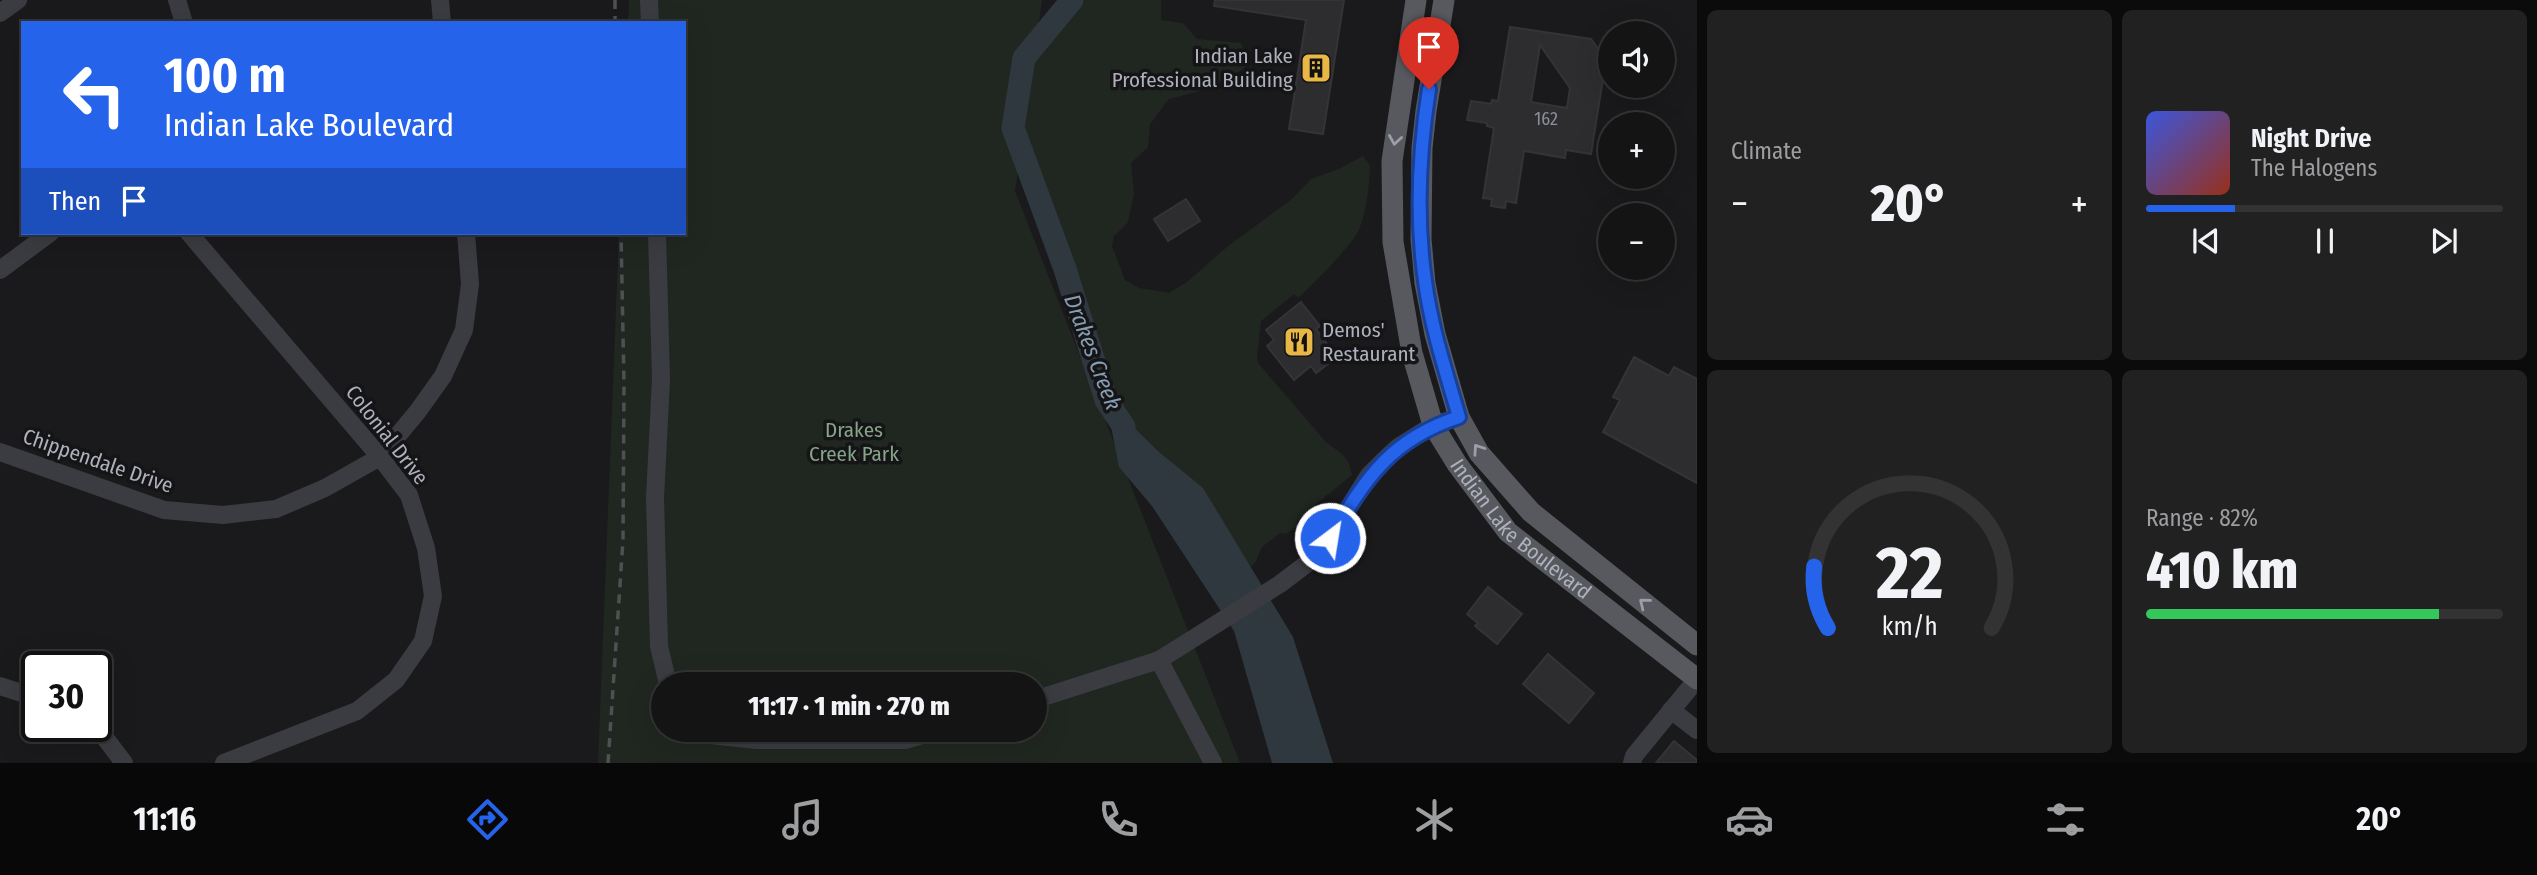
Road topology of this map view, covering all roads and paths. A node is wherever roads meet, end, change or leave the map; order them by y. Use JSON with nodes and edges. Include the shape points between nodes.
{"nodes":[{"id":1,"x":18,"y":0,"type":"edge"},
{"id":2,"x":177,"y":0,"type":"edge"},
{"id":3,"x":440,"y":0,"type":"edge"},
{"id":4,"x":649,"y":0,"type":"edge"},
{"id":5,"x":1416,"y":0,"type":"edge"},
{"id":6,"x":1444,"y":0,"type":"edge"},
{"id":7,"x":0,"y":13,"type":"edge"},
{"id":8,"x":183,"y":21,"type":"edge"},
{"id":9,"x":442,"y":21,"type":"edge"},
{"id":10,"x":650,"y":21,"type":"edge"},
{"id":11,"x":47,"y":235,"type":"edge"},
{"id":12,"x":190,"y":235,"type":"edge"},
{"id":13,"x":466,"y":235,"type":"edge"},
{"id":14,"x":657,"y":235,"type":"edge"},
{"id":15,"x":0,"y":270,"type":"edge"},
{"id":16,"x":1459,"y":417,"type":"junction"},
{"id":17,"x":1433,"y":425,"type":"junction"},
{"id":18,"x":0,"y":452,"type":"edge"},
{"id":19,"x":380,"y":457,"type":"junction"},
{"id":20,"x":1697,"y":645,"type":"edge"},
{"id":21,"x":1159,"y":660,"type":"junction"},
{"id":22,"x":665,"y":672,"type":"edge"},
{"id":23,"x":1697,"y":679,"type":"edge"},
{"id":24,"x":0,"y":686,"type":"edge"},
{"id":25,"x":21,"y":693,"type":"edge"},
{"id":26,"x":1047,"y":696,"type":"edge"},
{"id":27,"x":1671,"y":710,"type":"junction"},
{"id":28,"x":1697,"y":730,"type":"edge"},
{"id":29,"x":108,"y":742,"type":"edge"},
{"id":30,"x":124,"y":763,"type":"edge"},
{"id":31,"x":224,"y":763,"type":"edge"},
{"id":32,"x":1213,"y":763,"type":"edge"},
{"id":33,"x":1632,"y":763,"type":"edge"}],
"edges":[{"from":1,"to":7,"type":"street"},
{"from":2,"to":8,"type":"street"},
{"from":3,"to":9,"type":"street"},
{"from":4,"to":10,"type":"street"},
{"from":5,"to":17,"type":"main road","name":"Indian Lake Boulevard","one_way":true,"via":[[1392,161],[1393,242],[1412,353]]},
{"from":6,"to":16,"type":"main road","name":"Indian Lake Boulevard","via":[[1422,148],[1421,239],[1435,334]]},
{"from":11,"to":15,"type":"street"},
{"from":12,"to":19,"type":"street","name":"Colonial Drive"},
{"from":13,"to":19,"type":"street","name":"Chippendale Drive","via":[[470,284],[464,330],[443,376]]},
{"from":14,"to":22,"type":"street","via":[[661,379],[655,498],[657,606]]},
{"from":16,"to":17,"type":"street"},
{"from":20,"to":16,"type":"main road","name":"Indian Lake Boulevard","one_way":true,"via":[[1531,512],[1479,453]]},
{"from":17,"to":21,"type":"street","via":[[1398,447],[1376,468],[1309,562]]},
{"from":17,"to":23,"type":"main road","name":"Indian Lake Boulevard","via":[[1508,532]]},
{"from":18,"to":19,"type":"street","name":"Chippendale Drive","via":[[164,510],[223,515],[276,509]]},
{"from":19,"to":31,"type":"street","name":"Colonial Drive","via":[[409,495],[426,548],[433,596],[423,641],[396,680],[357,711]]},
{"from":21,"to":26,"type":"street"},
{"from":21,"to":32,"type":"street"},
{"from":23,"to":27,"type":"street"},
{"from":24,"to":25,"type":"street"},
{"from":27,"to":28,"type":"street"},
{"from":27,"to":33,"type":"street"},
{"from":29,"to":30,"type":"street"}]}
